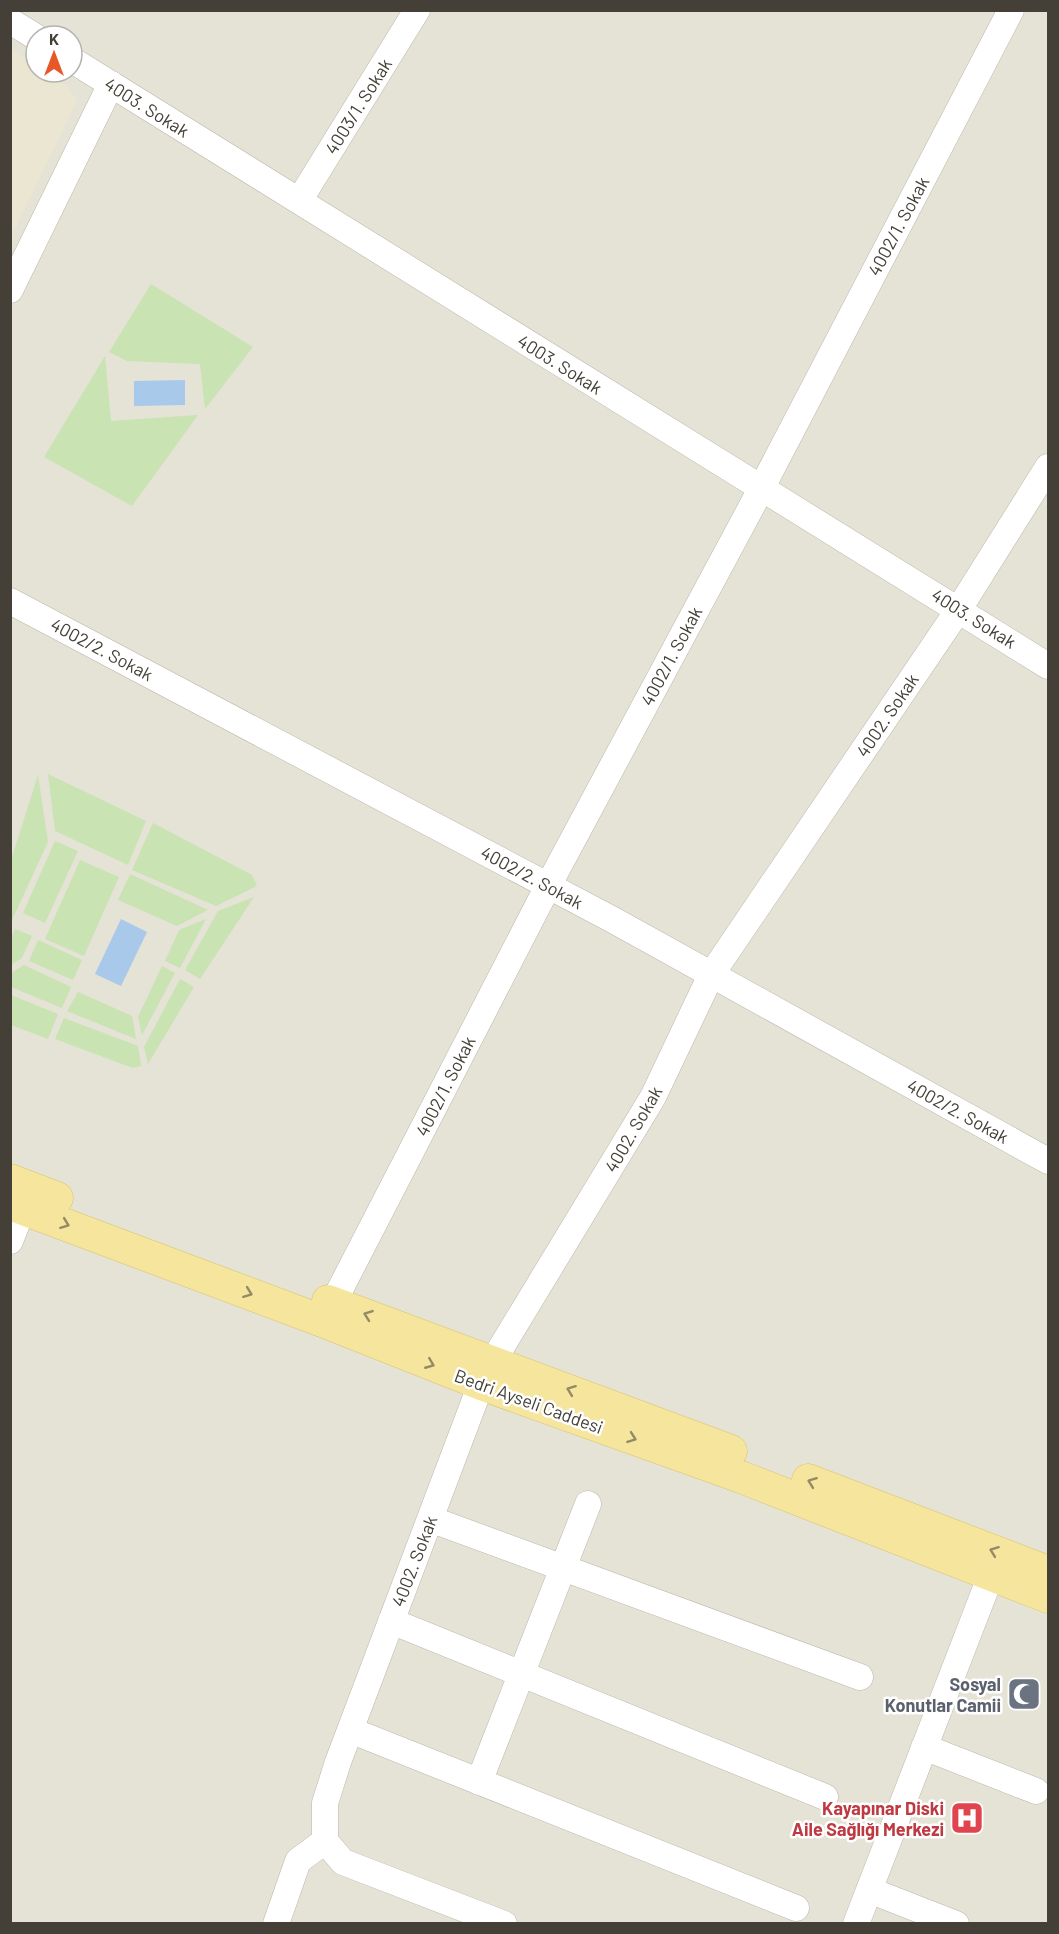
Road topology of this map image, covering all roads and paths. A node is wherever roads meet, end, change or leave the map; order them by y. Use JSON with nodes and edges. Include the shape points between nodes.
{"nodes":[{"id":1,"x":417,"y":10,"type":"edge"},
{"id":2,"x":1011,"y":10,"type":"edge"},
{"id":3,"x":10,"y":21,"type":"edge"},
{"id":4,"x":24,"y":30,"type":"edge"},
{"id":5,"x":84,"y":67,"type":"edge"},
{"id":6,"x":111,"y":84,"type":"junction"},
{"id":7,"x":299,"y":201,"type":"junction"},
{"id":8,"x":10,"y":290,"type":"edge"},
{"id":9,"x":1048,"y":467,"type":"edge"},
{"id":10,"x":761,"y":489,"type":"junction"},
{"id":11,"x":10,"y":601,"type":"edge"},
{"id":12,"x":959,"y":609,"type":"junction"},
{"id":13,"x":1048,"y":666,"type":"edge"},
{"id":14,"x":548,"y":886,"type":"junction"},
{"id":15,"x":711,"y":975,"type":"junction"},
{"id":16,"x":1048,"y":1161,"type":"edge"},
{"id":17,"x":15,"y":1197,"type":"edge"},
{"id":18,"x":10,"y":1241,"type":"edge"},
{"id":19,"x":333,"y":1303,"type":"junction"},
{"id":20,"x":487,"y":1372,"type":"junction"},
{"id":21,"x":588,"y":1504,"type":"dead end"},
{"id":22,"x":430,"y":1519,"type":"junction"},
{"id":23,"x":563,"y":1568,"type":"junction"},
{"id":24,"x":1048,"y":1572,"type":"edge"},
{"id":25,"x":991,"y":1575,"type":"junction"},
{"id":26,"x":1048,"y":1597,"type":"edge"},
{"id":27,"x":391,"y":1621,"type":"junction"},
{"id":28,"x":521,"y":1674,"type":"junction"},
{"id":29,"x":860,"y":1677,"type":"dead end"},
{"id":30,"x":350,"y":1730,"type":"junction"},
{"id":31,"x":924,"y":1747,"type":"junction"},
{"id":32,"x":479,"y":1782,"type":"junction"},
{"id":33,"x":1036,"y":1791,"type":"dead end"},
{"id":34,"x":825,"y":1797,"type":"dead end"},
{"id":35,"x":325,"y":1841,"type":"junction"},
{"id":36,"x":869,"y":1890,"type":"junction"},
{"id":37,"x":796,"y":1908,"type":"dead end"},
{"id":38,"x":276,"y":1923,"type":"edge"},
{"id":39,"x":504,"y":1923,"type":"edge"},
{"id":40,"x":856,"y":1923,"type":"edge"},
{"id":41,"x":956,"y":1923,"type":"edge"}],
"edges":[{"from":1,"to":7,"type":"street","name":"4003/1. Sokak"},
{"from":2,"to":10,"type":"street","name":"4002/1. Sokak"},
{"from":3,"to":4,"type":"street"},
{"from":5,"to":6,"type":"street","name":"4003. Sokak"},
{"from":6,"to":7,"type":"street","name":"4003. Sokak"},
{"from":6,"to":8,"type":"street"},
{"from":7,"to":10,"type":"street","name":"4003. Sokak"},
{"from":9,"to":12,"type":"street","name":"4002. Sokak"},
{"from":10,"to":12,"type":"street","name":"4003. Sokak"},
{"from":10,"to":14,"type":"street","name":"4002/1. Sokak"},
{"from":11,"to":14,"type":"street","name":"4002/2. Sokak"},
{"from":12,"to":13,"type":"street","name":"4003. Sokak"},
{"from":12,"to":15,"type":"street","name":"4002. Sokak"},
{"from":14,"to":15,"type":"street","name":"4002/2. Sokak"},
{"from":14,"to":19,"type":"street","name":"4002/1. Sokak"},
{"from":15,"to":16,"type":"street","name":"4002/2. Sokak"},
{"from":15,"to":20,"type":"street","name":"4002. Sokak","via":[[653,1097]]},
{"from":17,"to":18,"type":"street"},
{"from":17,"to":19,"type":"main road","name":"Bedri Ayseli Caddesi"},
{"from":17,"to":20,"type":"main road","name":"Bedri Ayseli Caddesi","one_way":true,"via":[[325,1322]]},
{"from":20,"to":19,"type":"main road","name":"Bedri Ayseli Caddesi","one_way":true},
{"from":20,"to":22,"type":"street","name":"4002. Sokak"},
{"from":24,"to":20,"type":"main road","name":"Bedri Ayseli Caddesi","one_way":true},
{"from":20,"to":25,"type":"main road","name":"Bedri Ayseli Caddesi","one_way":true},
{"from":21,"to":23,"type":"street"},
{"from":22,"to":23,"type":"street"},
{"from":22,"to":27,"type":"street","name":"4002. Sokak"},
{"from":23,"to":28,"type":"street"},
{"from":23,"to":29,"type":"street"},
{"from":25,"to":26,"type":"main road","name":"Bedri Ayseli Caddesi"},
{"from":25,"to":31,"type":"street"},
{"from":27,"to":28,"type":"street"},
{"from":27,"to":30,"type":"street","name":"4002. Sokak"},
{"from":28,"to":32,"type":"street"},
{"from":28,"to":34,"type":"street"},
{"from":30,"to":32,"type":"street"},
{"from":30,"to":35,"type":"street","name":"4002. Sokak","via":[[325,1803]]},
{"from":31,"to":33,"type":"street"},
{"from":31,"to":36,"type":"street"},
{"from":32,"to":37,"type":"street"},
{"from":35,"to":38,"type":"street","via":[[298,1861]]},
{"from":35,"to":39,"type":"street","via":[[343,1862]]},
{"from":36,"to":40,"type":"street"},
{"from":36,"to":41,"type":"street"}]}
